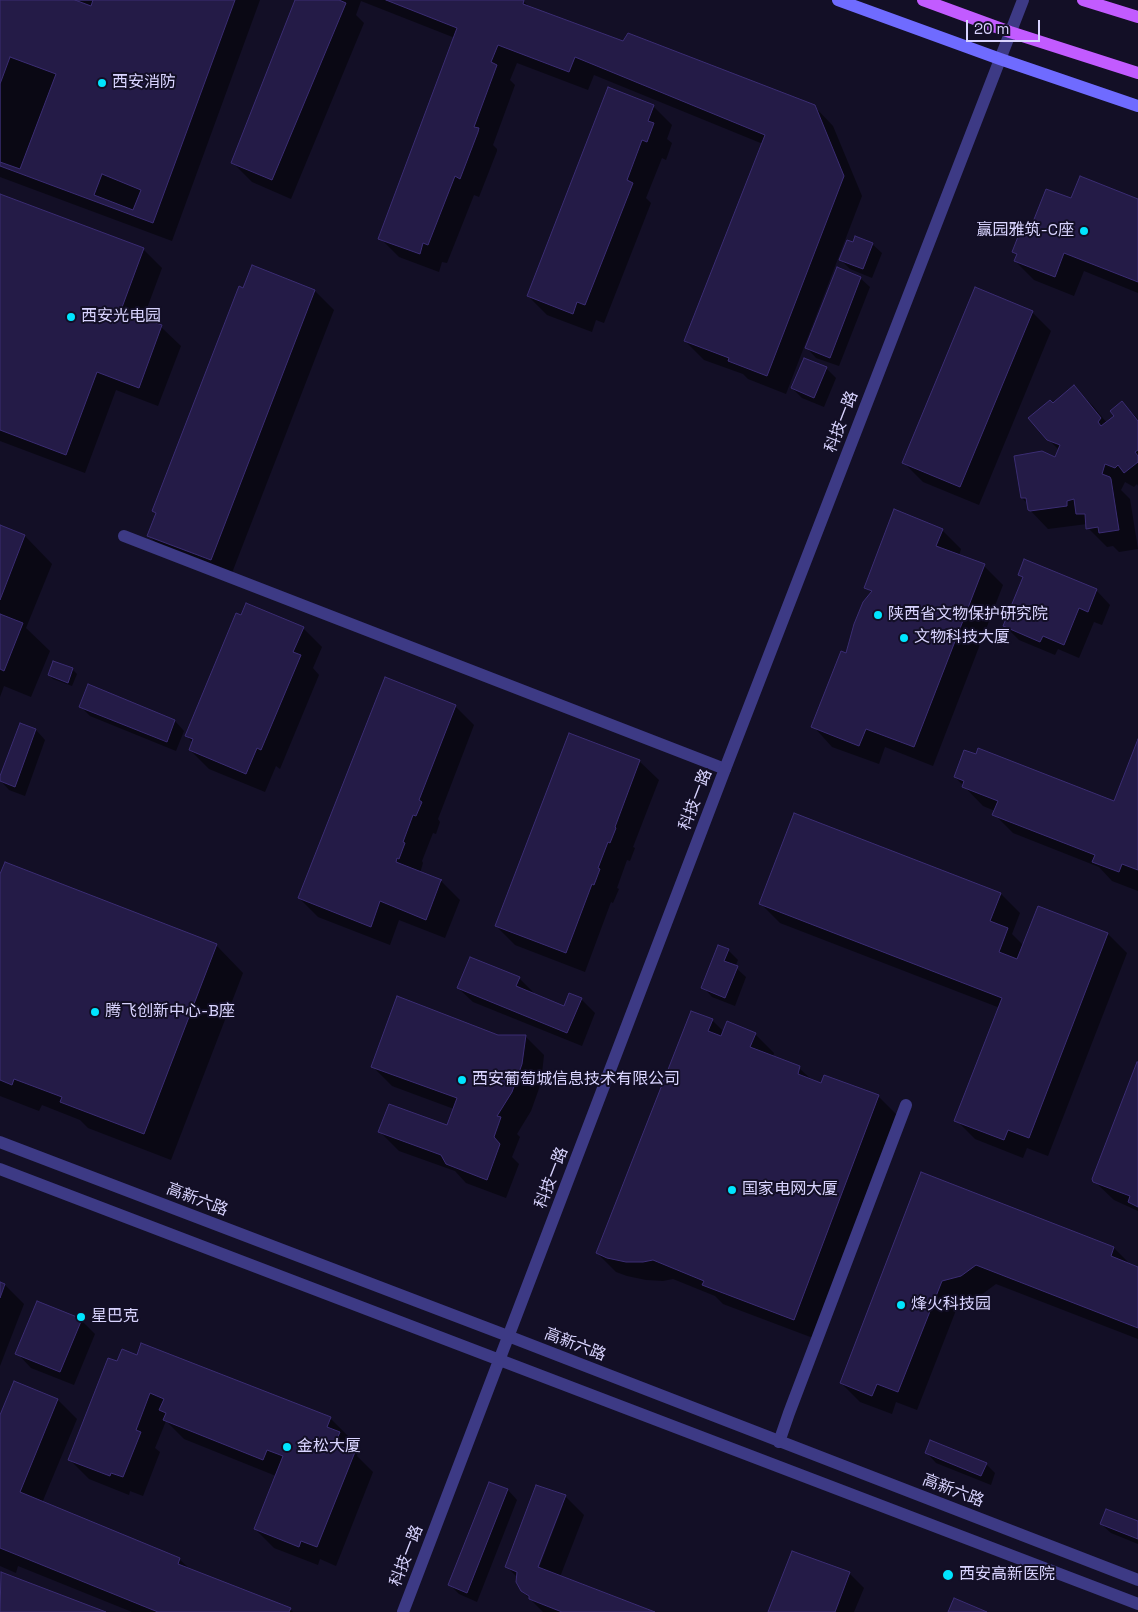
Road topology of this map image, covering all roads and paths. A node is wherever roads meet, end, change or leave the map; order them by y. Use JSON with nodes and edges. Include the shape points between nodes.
{"nodes":[{"id":1,"x":838,"y":0,"type":"edge"},
{"id":2,"x":922,"y":0,"type":"edge"},
{"id":3,"x":1023,"y":0,"type":"edge"},
{"id":4,"x":1083,"y":0,"type":"edge"},
{"id":5,"x":1138,"y":17,"type":"edge"},
{"id":6,"x":1010,"y":32,"type":"junction"},
{"id":7,"x":1000,"y":59,"type":"junction"},
{"id":8,"x":1138,"y":73,"type":"edge"},
{"id":9,"x":1138,"y":106,"type":"edge"},
{"id":10,"x":124,"y":536,"type":"dead end"},
{"id":11,"x":725,"y":769,"type":"junction"},
{"id":12,"x":906,"y":1105,"type":"dead end"},
{"id":13,"x":0,"y":1142,"type":"edge"},
{"id":14,"x":0,"y":1169,"type":"edge"},
{"id":15,"x":508,"y":1336,"type":"junction"},
{"id":16,"x":500,"y":1360,"type":"junction"},
{"id":17,"x":779,"y":1442,"type":"junction"},
{"id":18,"x":1138,"y":1580,"type":"edge"},
{"id":19,"x":1138,"y":1604,"type":"edge"},
{"id":20,"x":403,"y":1612,"type":"edge"}],
"edges":[{"from":1,"to":7,"type":"main road"},
{"from":2,"to":6,"type":"main road"},
{"from":3,"to":6,"type":"street","name":"科技一路"},
{"from":4,"to":5,"type":"main road"},
{"from":6,"to":7,"type":"street","name":"科技一路"},
{"from":6,"to":8,"type":"main road"},
{"from":7,"to":9,"type":"main road"},
{"from":7,"to":11,"type":"street","name":"科技一路"},
{"from":10,"to":11,"type":"street"},
{"from":11,"to":15,"type":"street","name":"科技一路"},
{"from":12,"to":17,"type":"street"},
{"from":13,"to":15,"type":"street","name":"高新六路"},
{"from":14,"to":16,"type":"street"},
{"from":15,"to":16,"type":"street","name":"科技一路"},
{"from":15,"to":17,"type":"street","name":"高新六路"},
{"from":16,"to":19,"type":"street"},
{"from":16,"to":20,"type":"street","name":"科技一路"},
{"from":17,"to":18,"type":"street","name":"高新六路"}]}
